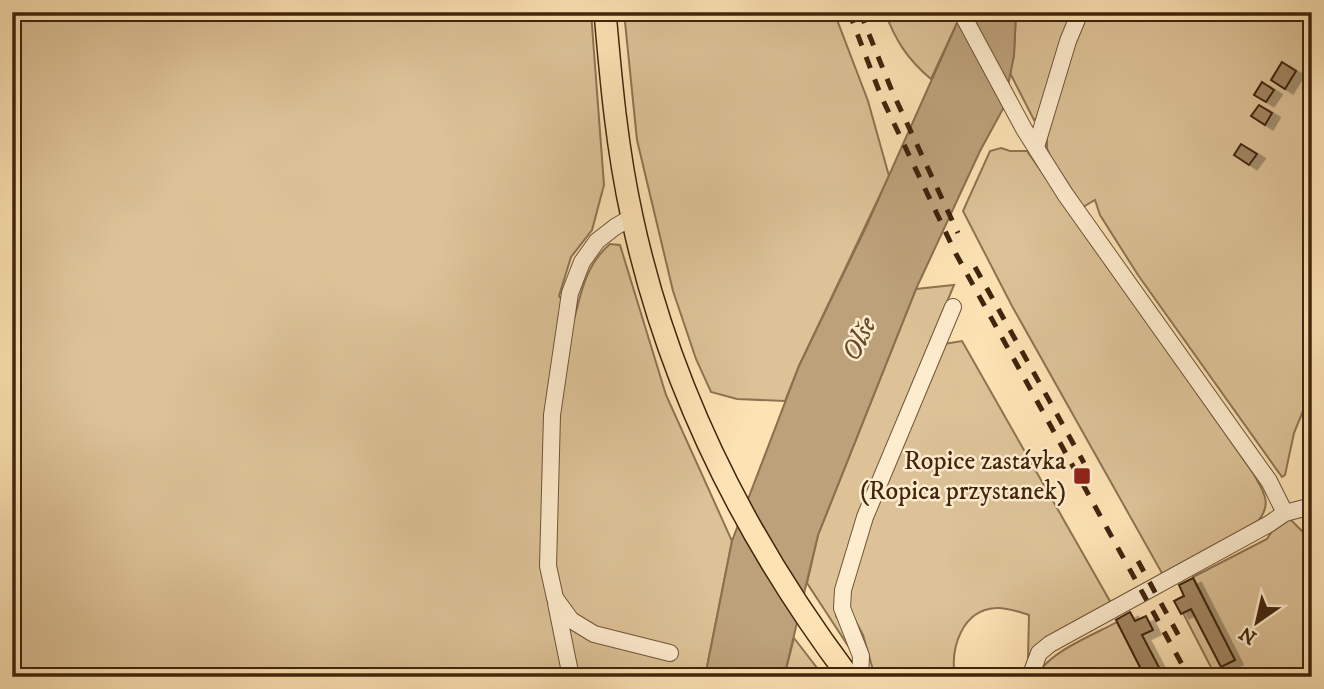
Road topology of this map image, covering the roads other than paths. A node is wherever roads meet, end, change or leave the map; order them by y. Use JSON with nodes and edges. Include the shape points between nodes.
{"nodes":[{"id":1,"x":605,"y":12,"type":"edge"},
{"id":2,"x":961,"y":12,"type":"edge"},
{"id":3,"x":1080,"y":12,"type":"edge"},
{"id":4,"x":1036,"y":147,"type":"junction"},
{"id":5,"x":632,"y":217,"type":"junction"},
{"id":6,"x":953,"y":307,"type":"dead end"},
{"id":7,"x":1312,"y":506,"type":"edge"},
{"id":8,"x":1285,"y":513,"type":"junction"},
{"id":9,"x":555,"y":597,"type":"junction"},
{"id":10,"x":670,"y":653,"type":"dead end"},
{"id":11,"x":570,"y":677,"type":"edge"},
{"id":12,"x":849,"y":677,"type":"edge"},
{"id":13,"x":860,"y":677,"type":"edge"},
{"id":14,"x":1030,"y":677,"type":"edge"}],
"edges":[{"from":1,"to":5,"type":"main road","via":[[612,92]]},
{"from":2,"to":4,"type":"street"},
{"from":3,"to":4,"type":"street"},
{"from":4,"to":8,"type":"street","via":[[1269,481]]},
{"from":5,"to":9,"type":"street","via":[[597,241],[582,262],[570,293],[550,452],[548,566]]},
{"from":5,"to":12,"type":"main road","via":[[676,368],[723,478],[770,560]]},
{"from":6,"to":13,"type":"street","via":[[865,517],[844,590],[842,607],[861,656]]},
{"from":7,"to":8,"type":"street"},
{"from":8,"to":14,"type":"street","via":[[1050,644],[1039,653]]},
{"from":9,"to":10,"type":"street","via":[[571,620],[594,634]]},
{"from":9,"to":11,"type":"street"}]}
